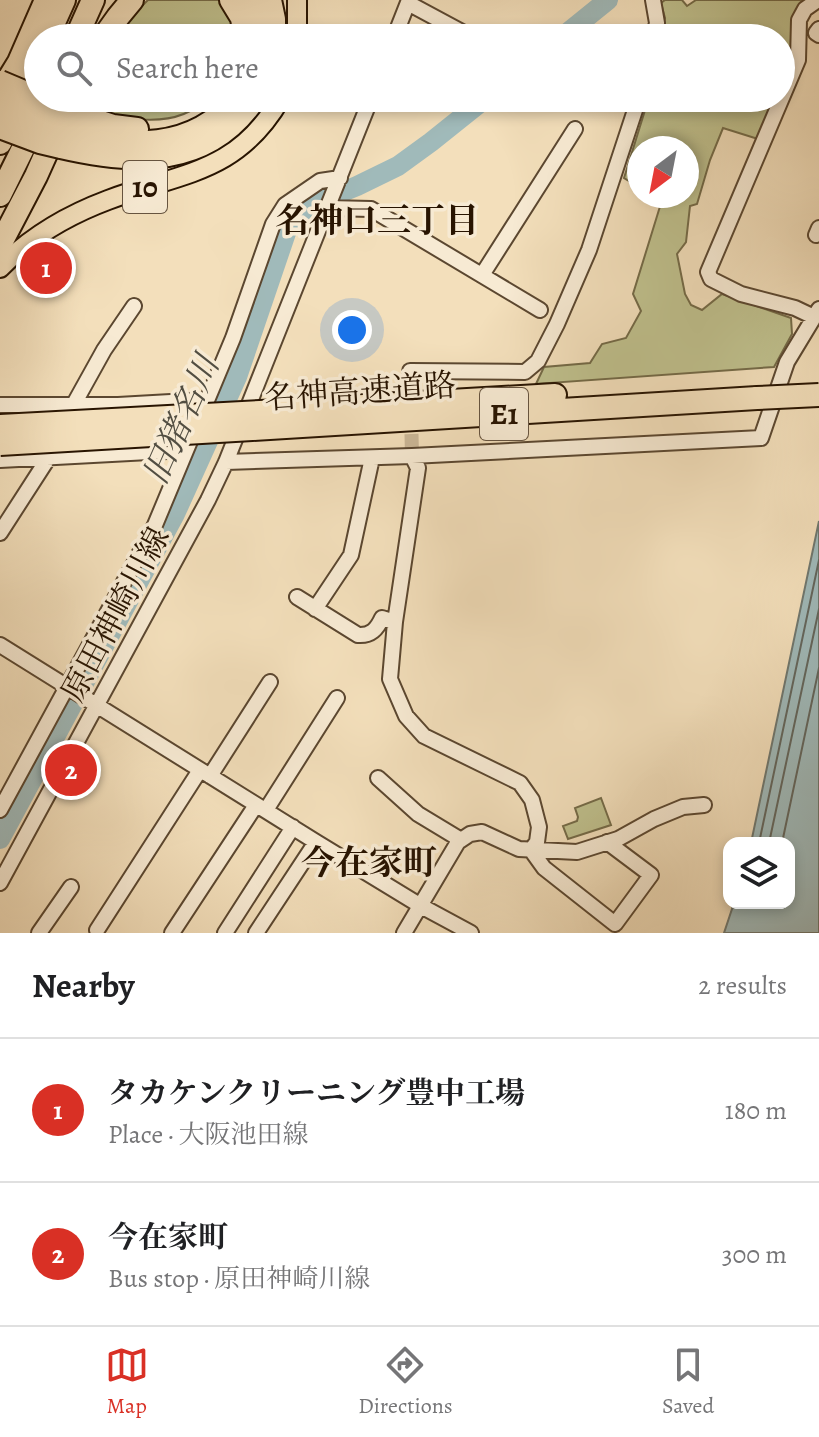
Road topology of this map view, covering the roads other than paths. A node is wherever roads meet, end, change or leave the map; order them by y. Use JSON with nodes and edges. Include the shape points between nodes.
{"nodes":[{"id":1,"x":46,"y":0,"type":"edge"},
{"id":2,"x":64,"y":0,"type":"edge"},
{"id":3,"x":80,"y":0,"type":"edge"},
{"id":4,"x":93,"y":0,"type":"edge"},
{"id":5,"x":111,"y":0,"type":"edge"},
{"id":6,"x":132,"y":0,"type":"edge"},
{"id":7,"x":231,"y":0,"type":"edge"},
{"id":8,"x":252,"y":0,"type":"edge"},
{"id":9,"x":297,"y":0,"type":"edge"},
{"id":10,"x":653,"y":0,"type":"edge"},
{"id":11,"x":818,"y":0,"type":"edge"},
{"id":12,"x":408,"y":2,"type":"edge"},
{"id":13,"x":36,"y":24,"type":"edge"},
{"id":14,"x":53,"y":24,"type":"edge"},
{"id":15,"x":69,"y":24,"type":"edge"},
{"id":16,"x":82,"y":24,"type":"edge"},
{"id":17,"x":102,"y":24,"type":"edge"},
{"id":18,"x":113,"y":24,"type":"edge"},
{"id":19,"x":243,"y":24,"type":"edge"},
{"id":20,"x":257,"y":24,"type":"edge"},
{"id":21,"x":297,"y":24,"type":"edge"},
{"id":22,"x":399,"y":24,"type":"edge"},
{"id":23,"x":448,"y":24,"type":"edge"},
{"id":24,"x":657,"y":24,"type":"edge"},
{"id":25,"x":819,"y":29,"type":"edge"},
{"id":26,"x":819,"y":35,"type":"edge"},
{"id":27,"x":24,"y":51,"type":"edge"},
{"id":28,"x":795,"y":67,"type":"edge"},
{"id":29,"x":0,"y":82,"type":"edge"},
{"id":30,"x":24,"y":89,"type":"edge"},
{"id":31,"x":0,"y":93,"type":"edge"},
{"id":32,"x":24,"y":93,"type":"edge"},
{"id":33,"x":0,"y":105,"type":"edge"},
{"id":34,"x":24,"y":108,"type":"edge"},
{"id":35,"x":30,"y":112,"type":"edge"},
{"id":36,"x":66,"y":112,"type":"edge"},
{"id":37,"x":205,"y":112,"type":"edge"},
{"id":38,"x":224,"y":112,"type":"edge"},
{"id":39,"x":244,"y":112,"type":"edge"},
{"id":40,"x":271,"y":112,"type":"edge"},
{"id":41,"x":366,"y":112,"type":"edge"},
{"id":42,"x":636,"y":112,"type":"edge"},
{"id":43,"x":776,"y":112,"type":"edge"},
{"id":44,"x":0,"y":127,"type":"edge"},
{"id":45,"x":575,"y":129,"type":"dead end"},
{"id":46,"x":0,"y":143,"type":"edge"},
{"id":47,"x":340,"y":178,"type":"junction"},
{"id":48,"x":0,"y":180,"type":"edge"},
{"id":49,"x":0,"y":195,"type":"edge"},
{"id":50,"x":328,"y":208,"type":"junction"},
{"id":51,"x":0,"y":245,"type":"edge"},
{"id":52,"x":0,"y":268,"type":"edge"},
{"id":53,"x":482,"y":275,"type":"junction"},
{"id":54,"x":134,"y":306,"type":"dead end"},
{"id":55,"x":540,"y":310,"type":"dead end"},
{"id":56,"x":816,"y":313,"type":"edge"},
{"id":57,"x":410,"y":371,"type":"dead end"},
{"id":58,"x":819,"y":380,"type":"edge"},
{"id":59,"x":758,"y":391,"type":"junction"},
{"id":60,"x":819,"y":395,"type":"edge"},
{"id":61,"x":206,"y":400,"type":"junction"},
{"id":62,"x":0,"y":405,"type":"edge"},
{"id":63,"x":69,"y":413,"type":"junction"},
{"id":64,"x":256,"y":421,"type":"junction"},
{"id":65,"x":0,"y":424,"type":"edge"},
{"id":66,"x":0,"y":444,"type":"edge"},
{"id":67,"x":186,"y":450,"type":"junction"},
{"id":68,"x":412,"y":456,"type":"junction"},
{"id":69,"x":49,"y":457,"type":"junction"},
{"id":70,"x":372,"y":458,"type":"junction"},
{"id":71,"x":0,"y":460,"type":"edge"},
{"id":72,"x":226,"y":462,"type":"junction"},
{"id":73,"x":0,"y":533,"type":"edge"},
{"id":74,"x":297,"y":597,"type":"dead end"},
{"id":75,"x":315,"y":609,"type":"junction"},
{"id":76,"x":395,"y":622,"type":"junction"},
{"id":77,"x":0,"y":645,"type":"edge"},
{"id":78,"x":270,"y":682,"type":"dead end"},
{"id":79,"x":70,"y":689,"type":"junction"},
{"id":80,"x":337,"y":698,"type":"dead end"},
{"id":81,"x":93,"y":704,"type":"junction"},
{"id":82,"x":206,"y":773,"type":"junction"},
{"id":83,"x":378,"y":778,"type":"dead end"},
{"id":84,"x":704,"y":805,"type":"dead end"},
{"id":85,"x":261,"y":808,"type":"junction"},
{"id":86,"x":0,"y":810,"type":"edge"},
{"id":87,"x":293,"y":827,"type":"junction"},
{"id":88,"x":461,"y":840,"type":"junction"},
{"id":89,"x":316,"y":842,"type":"junction"},
{"id":90,"x":607,"y":842,"type":"junction"},
{"id":91,"x":531,"y":850,"type":"junction"},
{"id":92,"x":0,"y":883,"type":"edge"},
{"id":93,"x":71,"y":887,"type":"dead end"},
{"id":94,"x":131,"y":892,"type":"dead end"},
{"id":95,"x":421,"y":906,"type":"junction"},
{"id":96,"x":615,"y":924,"type":"junction"},
{"id":97,"x":455,"y":929,"type":"edge"},
{"id":98,"x":97,"y":930,"type":"dead end"},
{"id":99,"x":39,"y":933,"type":"edge"},
{"id":100,"x":172,"y":933,"type":"edge"},
{"id":101,"x":225,"y":933,"type":"edge"},
{"id":102,"x":256,"y":933,"type":"edge"},
{"id":103,"x":404,"y":933,"type":"edge"},
{"id":104,"x":471,"y":933,"type":"edge"},
{"id":105,"x":628,"y":933,"type":"edge"}],
"edges":[{"from":1,"to":13,"type":"highway"},
{"from":2,"to":14,"type":"highway"},
{"from":3,"to":15,"type":"highway"},
{"from":4,"to":16,"type":"highway"},
{"from":5,"to":17,"type":"highway"},
{"from":6,"to":18,"type":"highway"},
{"from":7,"to":19,"type":"highway"},
{"from":8,"to":20,"type":"highway"},
{"from":9,"to":21,"type":"main road"},
{"from":10,"to":24,"type":"street"},
{"from":11,"to":28,"type":"street","via":[[799,20]]},
{"from":12,"to":22,"type":"street"},
{"from":12,"to":23,"type":"street"},
{"from":25,"to":26,"type":"street"},
{"from":27,"to":31,"type":"highway"},
{"from":29,"to":32,"type":"highway","bridge":true},
{"from":30,"to":46,"type":"highway"},
{"from":33,"to":34,"type":"highway","bridge":true},
{"from":35,"to":48,"type":"highway"},
{"from":36,"to":37,"type":"highway","via":[[131,129],[165,128]]},
{"from":36,"to":38,"type":"highway","via":[[117,142],[183,136]]},
{"from":36,"to":39,"type":"highway","via":[[97,155],[151,158],[185,152],[214,139]]},
{"from":36,"to":44,"type":"highway","bridge":true,"via":[[40,142]]},
{"from":36,"to":49,"type":"highway"},
{"from":36,"to":51,"type":"highway"},
{"from":40,"to":52,"type":"main road","number":"10","via":[[247,142],[224,159],[89,207],[42,233]]},
{"from":41,"to":47,"type":"street","name":"原田神崎川線"},
{"from":42,"to":57,"type":"street","via":[[589,250],[538,361],[525,372]]},
{"from":43,"to":56,"type":"street","via":[[708,272],[711,279],[741,294]]},
{"from":45,"to":53,"type":"street"},
{"from":47,"to":50,"type":"street","name":"原田神崎川線"},
{"from":47,"to":61,"type":"street","via":[[320,181],[285,205],[273,224]]},
{"from":50,"to":53,"type":"street","via":[[371,209]]},
{"from":50,"to":72,"type":"street","name":"原田神崎川線"},
{"from":53,"to":55,"type":"street"},
{"from":54,"to":63,"type":"street"},
{"from":56,"to":68,"type":"street","via":[[787,362],[761,438]]},
{"from":58,"to":59,"type":"highway","name":"名神高速道路","number":"E1"},
{"from":59,"to":60,"type":"highway","name":"名神高速道路","number":"E1","bridge":true},
{"from":59,"to":64,"type":"highway","name":"名神高速道路","number":"E1"},
{"from":61,"to":63,"type":"street"},
{"from":61,"to":67,"type":"street"},
{"from":62,"to":63,"type":"street"},
{"from":63,"to":64,"type":"highway","name":"名神高速道路","number":"E1","bridge":true},
{"from":63,"to":65,"type":"highway","name":"名神高速道路","number":"E1","bridge":true},
{"from":64,"to":66,"type":"highway","name":"名神高速道路","number":"E1","bridge":true},
{"from":67,"to":69,"type":"street"},
{"from":67,"to":79,"type":"street","via":[[155,525]]},
{"from":68,"to":70,"type":"street"},
{"from":68,"to":76,"type":"street","via":[[418,468]]},
{"from":69,"to":71,"type":"street"},
{"from":69,"to":73,"type":"street"},
{"from":70,"to":72,"type":"street"},
{"from":70,"to":75,"type":"street","via":[[351,555]]},
{"from":72,"to":81,"type":"street","name":"原田神崎川線"},
{"from":74,"to":75,"type":"street"},
{"from":75,"to":76,"type":"street","via":[[358,635],[373,632],[382,618]]},
{"from":76,"to":91,"type":"street","via":[[390,679],[406,716],[424,736],[520,783],[532,800],[539,827]]},
{"from":77,"to":79,"type":"street"},
{"from":78,"to":82,"type":"street"},
{"from":79,"to":81,"type":"street"},
{"from":79,"to":86,"type":"street"},
{"from":80,"to":85,"type":"street"},
{"from":81,"to":82,"type":"street"},
{"from":81,"to":92,"type":"street","name":"原田神崎川線"},
{"from":82,"to":85,"type":"street"},
{"from":82,"to":94,"type":"street"},
{"from":82,"to":98,"type":"street"},
{"from":83,"to":88,"type":"street","via":[[418,814]]},
{"from":84,"to":90,"type":"street","via":[[683,807]]},
{"from":85,"to":87,"type":"street"},
{"from":85,"to":100,"type":"street"},
{"from":87,"to":89,"type":"street"},
{"from":87,"to":101,"type":"street"},
{"from":88,"to":91,"type":"street","via":[[482,832]]},
{"from":88,"to":95,"type":"street"},
{"from":89,"to":95,"type":"street"},
{"from":89,"to":102,"type":"street"},
{"from":90,"to":91,"type":"street","via":[[577,852]]},
{"from":90,"to":96,"type":"street","via":[[651,875]]},
{"from":91,"to":96,"type":"street","via":[[544,868]]},
{"from":93,"to":99,"type":"street"},
{"from":95,"to":97,"type":"street"},
{"from":95,"to":103,"type":"street"},
{"from":96,"to":105,"type":"street"},
{"from":97,"to":104,"type":"street"}]}
